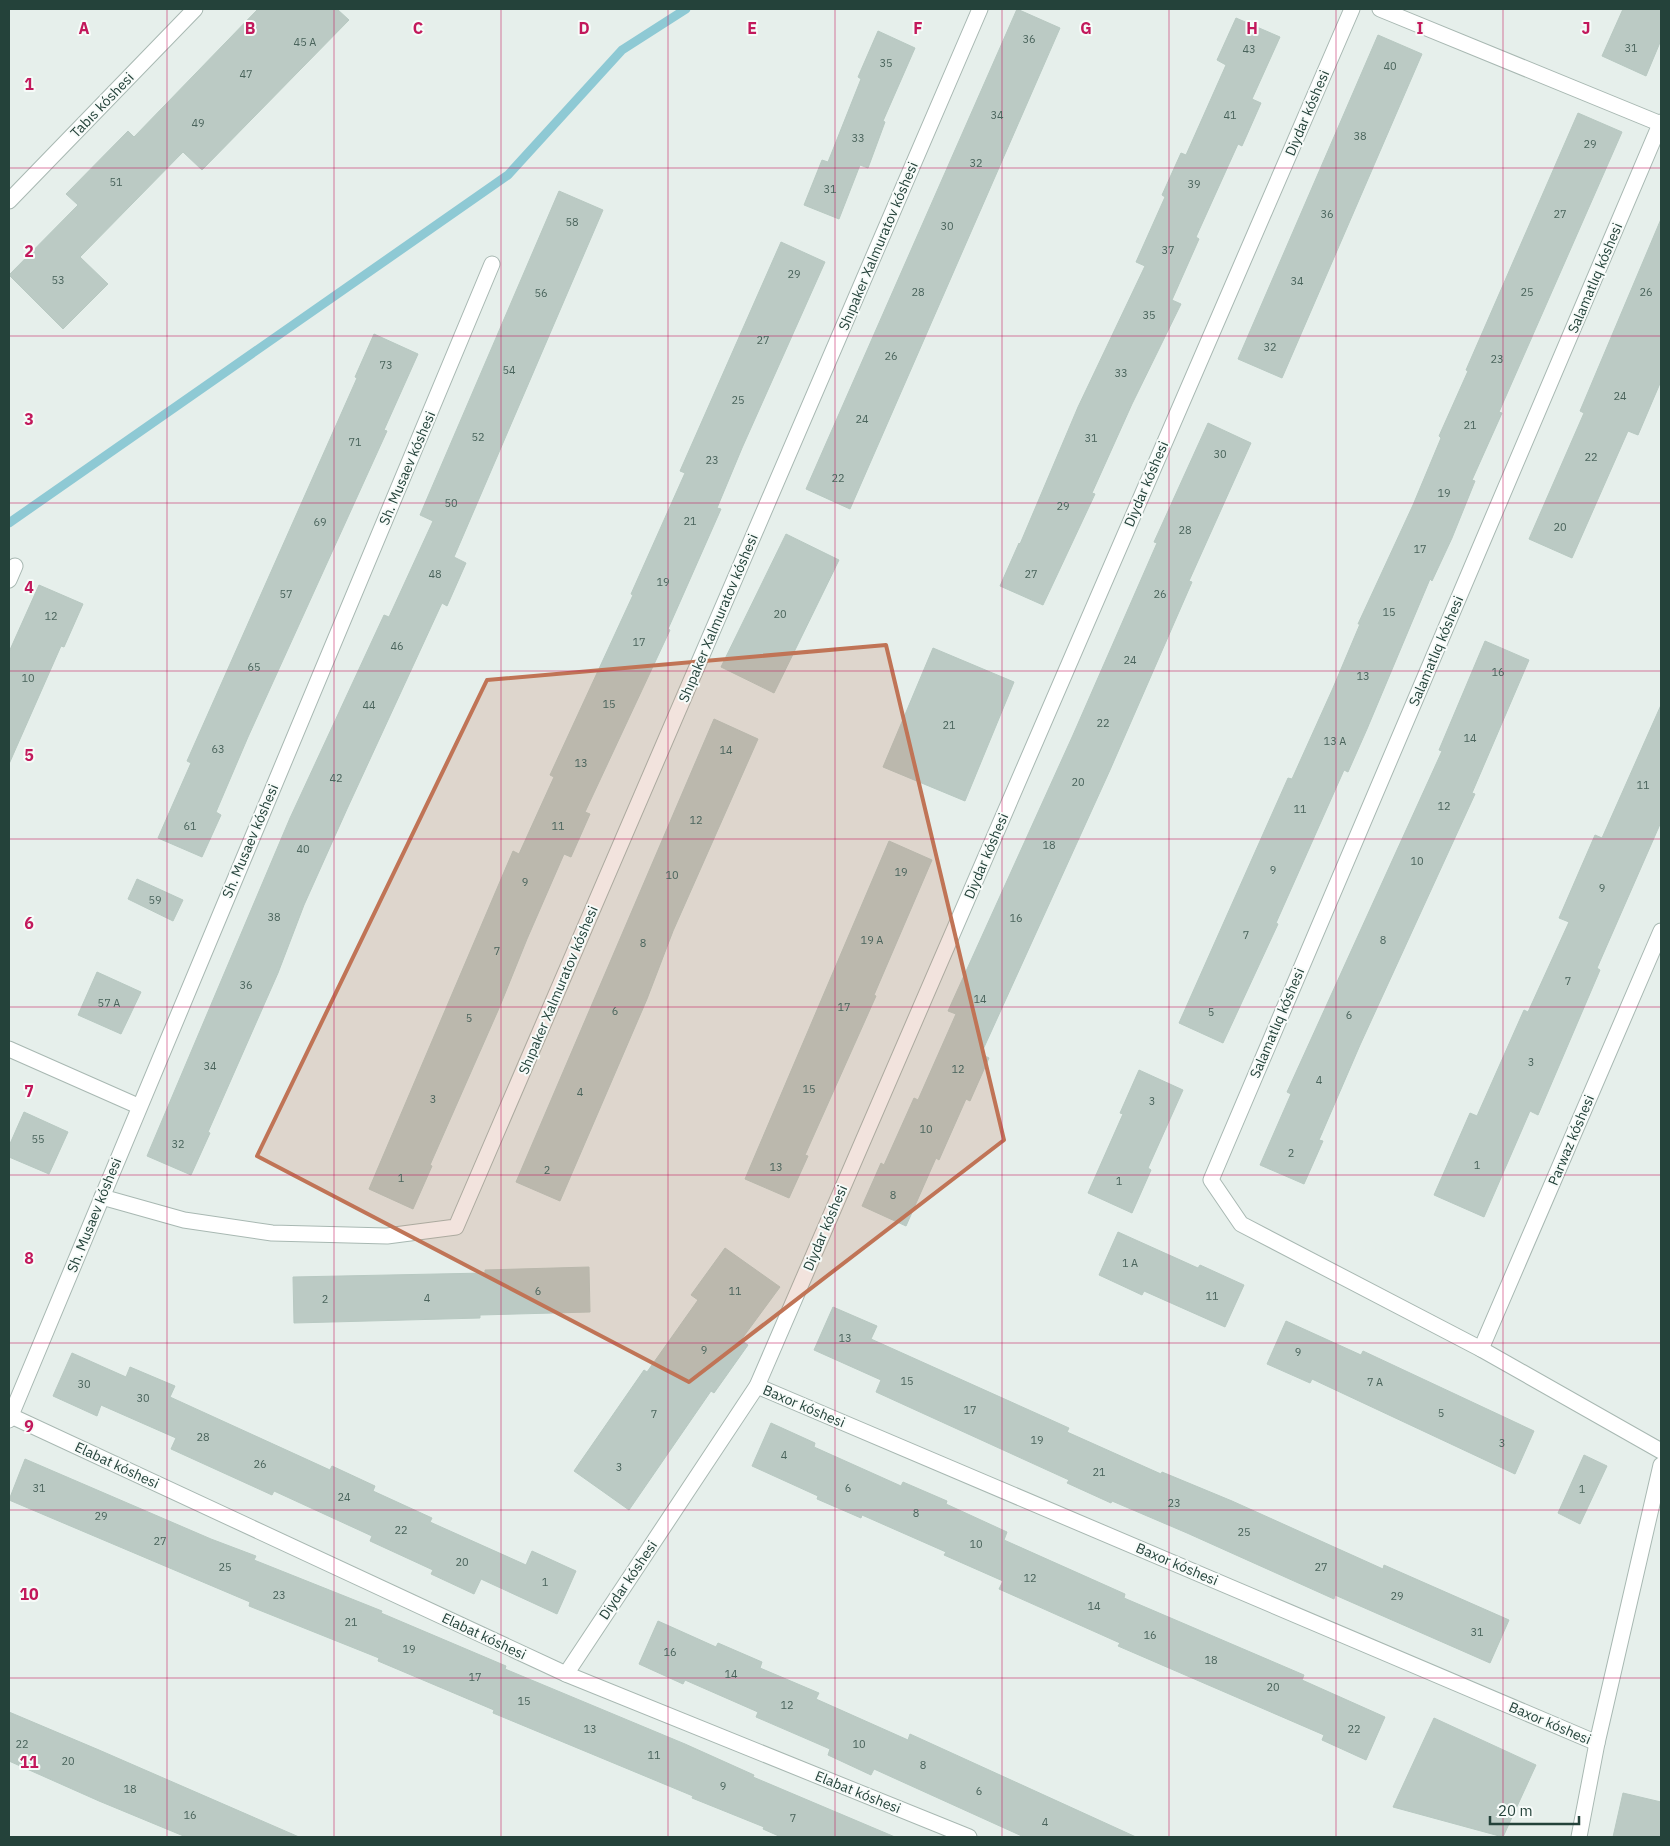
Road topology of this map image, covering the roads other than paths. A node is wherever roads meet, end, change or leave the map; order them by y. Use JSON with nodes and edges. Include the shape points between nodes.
{"nodes":[{"id":1,"x":195,"y":9,"type":"edge"},
{"id":2,"x":980,"y":9,"type":"edge"},
{"id":3,"x":1352,"y":9,"type":"edge"},
{"id":4,"x":1380,"y":9,"type":"edge"},
{"id":5,"x":1661,"y":123,"type":"edge"},
{"id":6,"x":9,"y":201,"type":"edge"},
{"id":7,"x":492,"y":264,"type":"dead end"},
{"id":8,"x":15,"y":566,"type":"dead end"},
{"id":9,"x":9,"y":580,"type":"edge"},
{"id":10,"x":1661,"y":932,"type":"edge"},
{"id":11,"x":9,"y":1049,"type":"edge"},
{"id":12,"x":138,"y":1106,"type":"junction"},
{"id":13,"x":102,"y":1197,"type":"junction"},
{"id":14,"x":1481,"y":1349,"type":"junction"},
{"id":15,"x":757,"y":1386,"type":"junction"},
{"id":16,"x":9,"y":1416,"type":"edge"},
{"id":17,"x":1661,"y":1451,"type":"edge"},
{"id":18,"x":1661,"y":1465,"type":"edge"},
{"id":19,"x":566,"y":1674,"type":"junction"},
{"id":20,"x":1597,"y":1742,"type":"junction"},
{"id":21,"x":969,"y":1837,"type":"edge"},
{"id":22,"x":1579,"y":1837,"type":"edge"}],
"edges":[{"from":1,"to":6,"type":"street","name":"Tabıs kóshesi"},
{"from":2,"to":13,"type":"street","name":"Shıpaker Xalmuratov kóshesi","via":[[456,1227],[387,1236],[272,1232],[184,1220]]},
{"from":3,"to":15,"type":"street","name":"Diydar kóshesi"},
{"from":4,"to":5,"type":"street"},
{"from":5,"to":14,"type":"street","name":"Salamatlıq kóshesi","via":[[1211,1180],[1241,1224]]},
{"from":7,"to":12,"type":"street","name":"Sh. Musaev kóshesi"},
{"from":8,"to":9,"type":"street"},
{"from":10,"to":14,"type":"street","name":"Parwaz kóshesi"},
{"from":11,"to":12,"type":"street"},
{"from":12,"to":13,"type":"street","name":"Sh. Musaev kóshesi"},
{"from":13,"to":16,"type":"street","name":"Sh. Musaev kóshesi"},
{"from":14,"to":17,"type":"street"},
{"from":15,"to":19,"type":"street","name":"Diydar kóshesi"},
{"from":15,"to":20,"type":"street","name":"Baxor kóshesi"},
{"from":16,"to":19,"type":"street","name":"Elabat kóshesi"},
{"from":18,"to":20,"type":"street"},
{"from":19,"to":21,"type":"street","name":"Elabat kóshesi"},
{"from":20,"to":22,"type":"street"}]}
